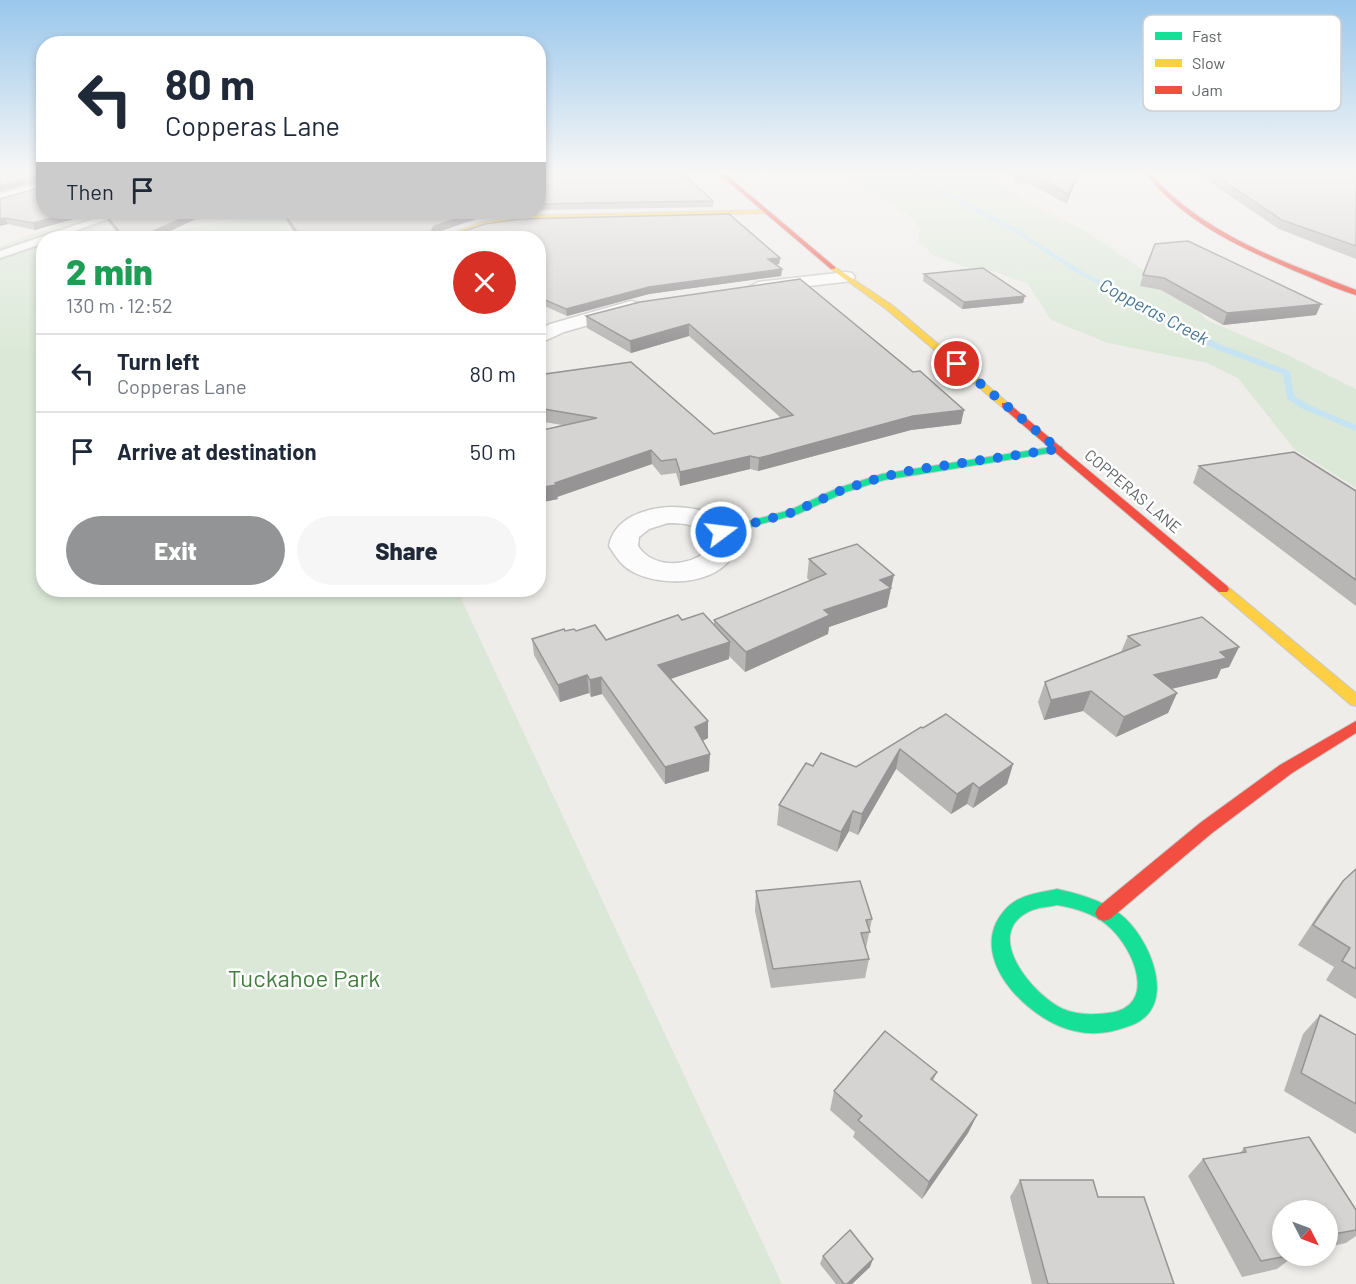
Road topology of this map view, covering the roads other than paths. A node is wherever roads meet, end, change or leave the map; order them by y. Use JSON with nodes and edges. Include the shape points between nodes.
{"nodes":[{"id":1,"x":790,"y":233,"type":"edge"},
{"id":2,"x":1225,"y":233,"type":"edge"},
{"id":3,"x":36,"y":242,"type":"edge"},
{"id":4,"x":0,"y":255,"type":"edge"},
{"id":5,"x":846,"y":277,"type":"junction"},
{"id":6,"x":744,"y":288,"type":"edge"},
{"id":7,"x":1356,"y":293,"type":"edge"},
{"id":8,"x":651,"y":302,"type":"edge"},
{"id":9,"x":546,"y":334,"type":"edge"},
{"id":10,"x":1058,"y":449,"type":"junction"},
{"id":11,"x":721,"y":532,"type":"dead end"},
{"id":12,"x":1356,"y":701,"type":"edge"},
{"id":13,"x":1356,"y":726,"type":"edge"},
{"id":14,"x":1104,"y":913,"type":"junction"}],
"edges":[{"from":1,"to":5,"type":"street","name":"COPPERAS LANE"},
{"from":2,"to":7,"type":"street"},
{"from":3,"to":4,"type":"lane"},
{"from":5,"to":6,"type":"street"},
{"from":5,"to":10,"type":"street","name":"COPPERAS LANE","via":[[889,307]]},
{"from":8,"to":9,"type":"street"},
{"from":10,"to":11,"type":"street","via":[[882,477],[794,512]]},
{"from":10,"to":12,"type":"street","name":"COPPERAS LANE"},
{"from":13,"to":14,"type":"street","via":[[1286,769],[1214,821]]},
{"from":14,"to":14,"type":"street","via":[[1124,928],[1147,968],[1149,988],[1141,1006],[1126,1019],[1106,1025],[1081,1024],[1032,1002],[1013,982],[1002,960],[999,939],[1004,921],[1017,907],[1034,899],[1057,897]]}]}
